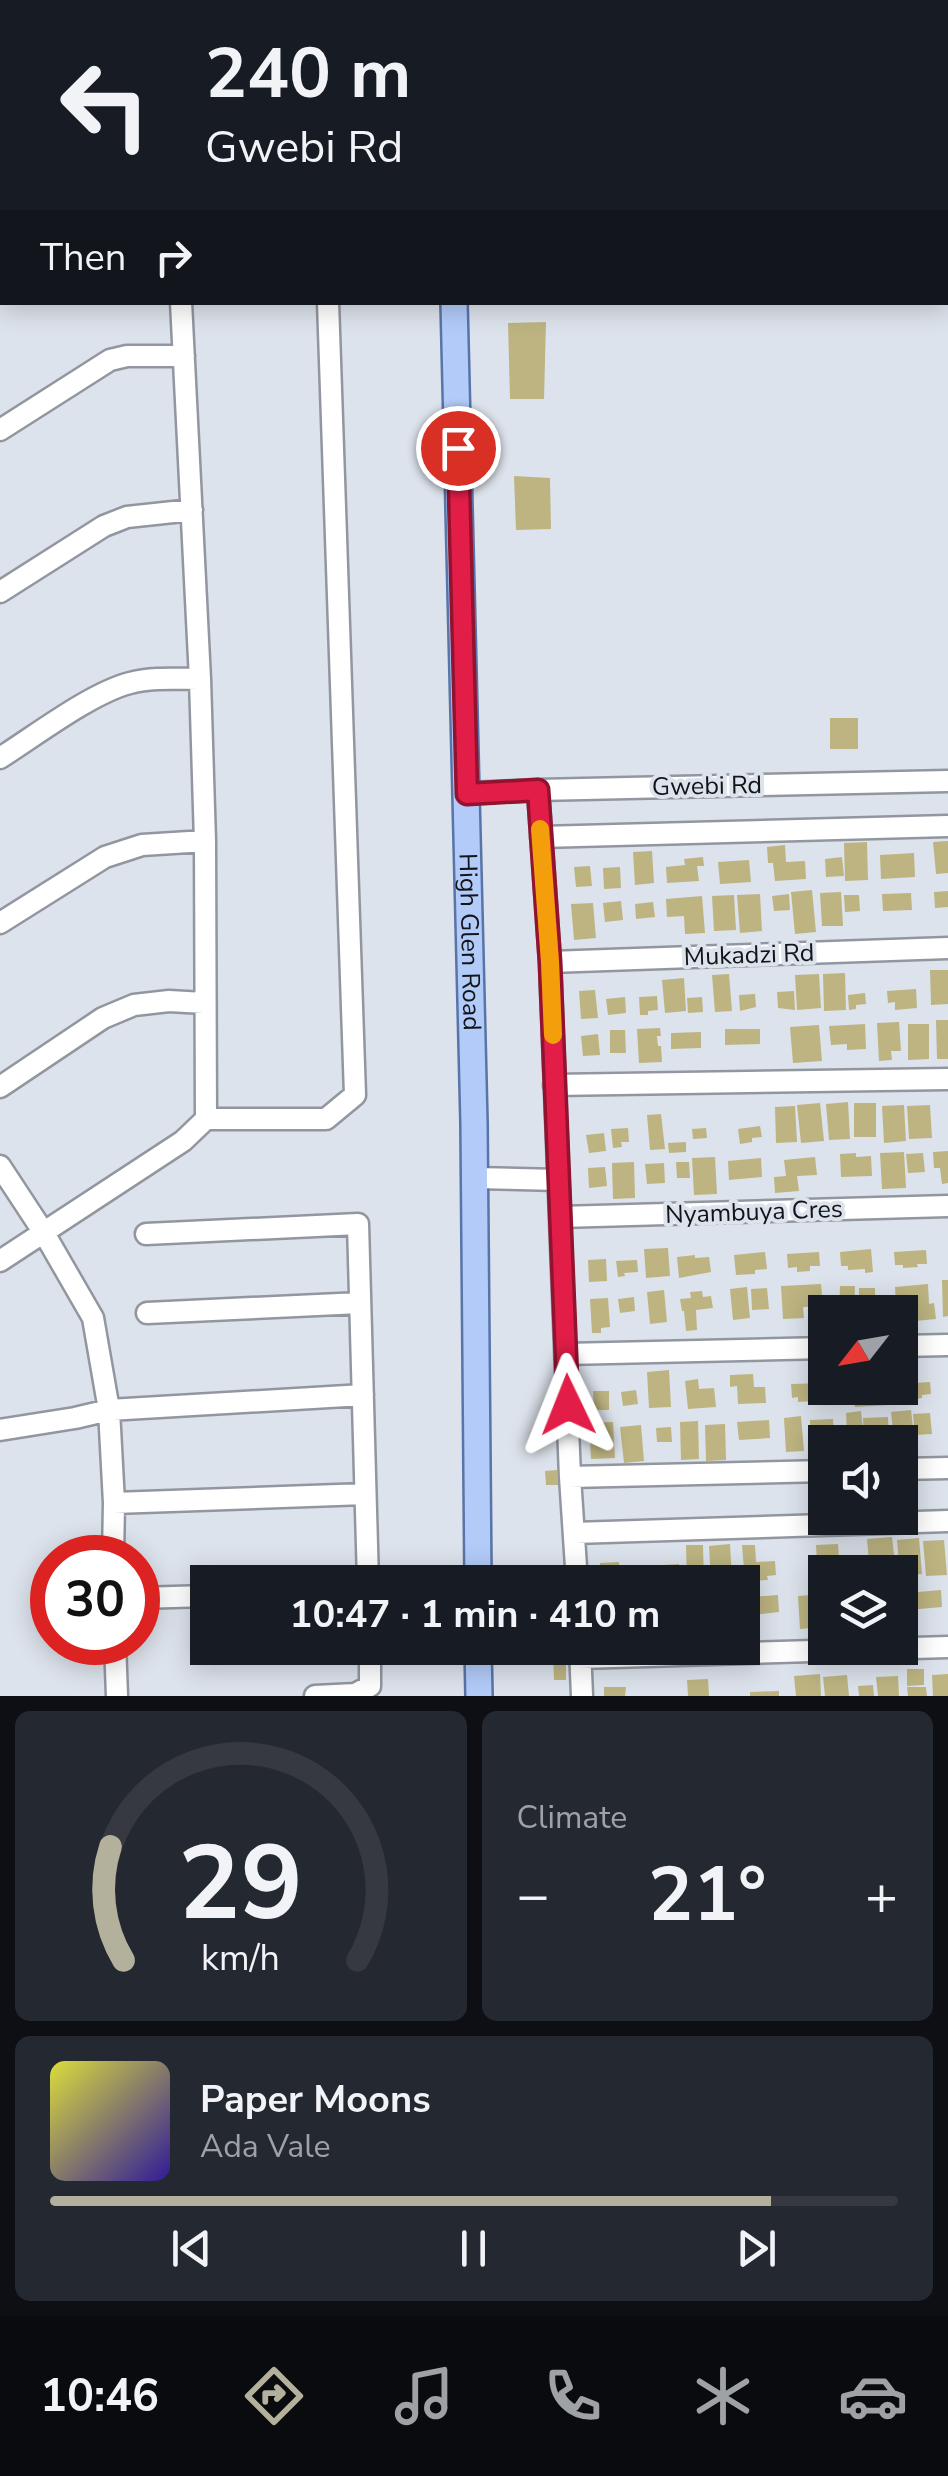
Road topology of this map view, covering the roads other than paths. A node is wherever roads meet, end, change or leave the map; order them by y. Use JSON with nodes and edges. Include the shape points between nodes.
{"nodes":[{"id":1,"x":181,"y":305,"type":"edge"},
{"id":2,"x":328,"y":305,"type":"edge"},
{"id":3,"x":454,"y":305,"type":"edge"},
{"id":4,"x":184,"y":356,"type":"junction"},
{"id":5,"x":0,"y":430,"type":"edge"},
{"id":6,"x":192,"y":510,"type":"junction"},
{"id":7,"x":0,"y":592,"type":"edge"},
{"id":8,"x":200,"y":679,"type":"junction"},
{"id":9,"x":0,"y":758,"type":"edge"},
{"id":10,"x":948,"y":782,"type":"edge"},
{"id":11,"x":538,"y":790,"type":"junction"},
{"id":12,"x":467,"y":794,"type":"junction"},
{"id":13,"x":948,"y":826,"type":"edge"},
{"id":14,"x":541,"y":837,"type":"junction"},
{"id":15,"x":205,"y":841,"type":"junction"},
{"id":16,"x":0,"y":923,"type":"edge"},
{"id":17,"x":948,"y":948,"type":"edge"},
{"id":18,"x":550,"y":962,"type":"junction"},
{"id":19,"x":204,"y":1004,"type":"junction"},
{"id":20,"x":948,"y":1079,"type":"edge"},
{"id":21,"x":554,"y":1085,"type":"junction"},
{"id":22,"x":0,"y":1086,"type":"edge"},
{"id":23,"x":206,"y":1120,"type":"junction"},
{"id":24,"x":0,"y":1166,"type":"edge"},
{"id":25,"x":475,"y":1178,"type":"junction"},
{"id":26,"x":558,"y":1180,"type":"junction"},
{"id":27,"x":948,"y":1206,"type":"edge"},
{"id":28,"x":560,"y":1217,"type":"junction"},
{"id":29,"x":44,"y":1234,"type":"junction"},
{"id":30,"x":146,"y":1234,"type":"dead end"},
{"id":31,"x":0,"y":1261,"type":"edge"},
{"id":32,"x":360,"y":1303,"type":"junction"},
{"id":33,"x":147,"y":1313,"type":"dead end"},
{"id":34,"x":948,"y":1345,"type":"edge"},
{"id":35,"x":918,"y":1346,"type":"edge"},
{"id":36,"x":808,"y":1348,"type":"edge"},
{"id":37,"x":566,"y":1354,"type":"junction"},
{"id":38,"x":363,"y":1395,"type":"junction"},
{"id":39,"x":108,"y":1410,"type":"junction"},
{"id":40,"x":0,"y":1430,"type":"edge"},
{"id":41,"x":948,"y":1468,"type":"edge"},
{"id":42,"x":918,"y":1469,"type":"edge"},
{"id":43,"x":808,"y":1471,"type":"edge"},
{"id":44,"x":570,"y":1478,"type":"junction"},
{"id":45,"x":365,"y":1494,"type":"junction"},
{"id":46,"x":114,"y":1503,"type":"junction"},
{"id":47,"x":948,"y":1521,"type":"edge"},
{"id":48,"x":574,"y":1533,"type":"junction"},
{"id":49,"x":113,"y":1535,"type":"edge"},
{"id":50,"x":367,"y":1565,"type":"edge"},
{"id":51,"x":478,"y":1565,"type":"edge"},
{"id":52,"x":576,"y":1565,"type":"edge"},
{"id":53,"x":160,"y":1597,"type":"edge"},
{"id":54,"x":190,"y":1597,"type":"edge"},
{"id":55,"x":948,"y":1647,"type":"edge"},
{"id":56,"x":760,"y":1650,"type":"edge"},
{"id":57,"x":116,"y":1665,"type":"edge"},
{"id":58,"x":370,"y":1665,"type":"edge"},
{"id":59,"x":478,"y":1665,"type":"edge"},
{"id":60,"x":581,"y":1665,"type":"edge"},
{"id":61,"x":117,"y":1696,"type":"edge"},
{"id":62,"x":315,"y":1696,"type":"edge"},
{"id":63,"x":479,"y":1696,"type":"edge"},
{"id":64,"x":582,"y":1696,"type":"edge"}],
"edges":[{"from":1,"to":4,"type":"street"},
{"from":2,"to":23,"type":"street","via":[[355,1096],[326,1119]]},
{"from":3,"to":12,"type":"main road","name":"High Glen Road"},
{"from":4,"to":5,"type":"street","via":[[110,360]]},
{"from":4,"to":6,"type":"street"},
{"from":6,"to":7,"type":"street","via":[[104,526]]},
{"from":6,"to":8,"type":"street"},
{"from":8,"to":9,"type":"street","via":[[115,688]]},
{"from":8,"to":15,"type":"street"},
{"from":10,"to":11,"type":"street","name":"Gwebi Rd"},
{"from":11,"to":12,"type":"street","name":"Gwebi Rd"},
{"from":11,"to":14,"type":"street"},
{"from":12,"to":25,"type":"main road","name":"High Glen Road"},
{"from":13,"to":14,"type":"street"},
{"from":14,"to":18,"type":"street"},
{"from":15,"to":16,"type":"street","via":[[142,845],[105,857]]},
{"from":15,"to":19,"type":"street"},
{"from":17,"to":18,"type":"street","name":"Mukadzi Rd"},
{"from":18,"to":21,"type":"street"},
{"from":19,"to":22,"type":"street","via":[[134,1005]]},
{"from":19,"to":23,"type":"street"},
{"from":20,"to":21,"type":"street"},
{"from":21,"to":26,"type":"street"},
{"from":23,"to":29,"type":"street"},
{"from":24,"to":29,"type":"street"},
{"from":25,"to":26,"type":"street"},
{"from":25,"to":51,"type":"main road","name":"High Glen Road"},
{"from":26,"to":28,"type":"street"},
{"from":27,"to":28,"type":"street","name":"Nyambuya Cres"},
{"from":28,"to":37,"type":"street"},
{"from":29,"to":31,"type":"street"},
{"from":29,"to":39,"type":"street","via":[[93,1318]]},
{"from":30,"to":32,"type":"street","via":[[358,1224]]},
{"from":32,"to":33,"type":"street"},
{"from":32,"to":38,"type":"street"},
{"from":34,"to":35,"type":"street"},
{"from":36,"to":37,"type":"street"},
{"from":37,"to":44,"type":"street"},
{"from":38,"to":39,"type":"street"},
{"from":38,"to":45,"type":"street"},
{"from":39,"to":40,"type":"street"},
{"from":39,"to":46,"type":"street"},
{"from":41,"to":42,"type":"street"},
{"from":43,"to":44,"type":"street"},
{"from":44,"to":48,"type":"street"},
{"from":45,"to":46,"type":"street"},
{"from":45,"to":50,"type":"street"},
{"from":46,"to":49,"type":"street"},
{"from":47,"to":48,"type":"street"},
{"from":48,"to":52,"type":"street"},
{"from":53,"to":54,"type":"street"},
{"from":55,"to":56,"type":"street"},
{"from":57,"to":61,"type":"street"},
{"from":58,"to":62,"type":"street","via":[[370,1686],[354,1694]]},
{"from":59,"to":63,"type":"main road"},
{"from":60,"to":64,"type":"street"}]}
